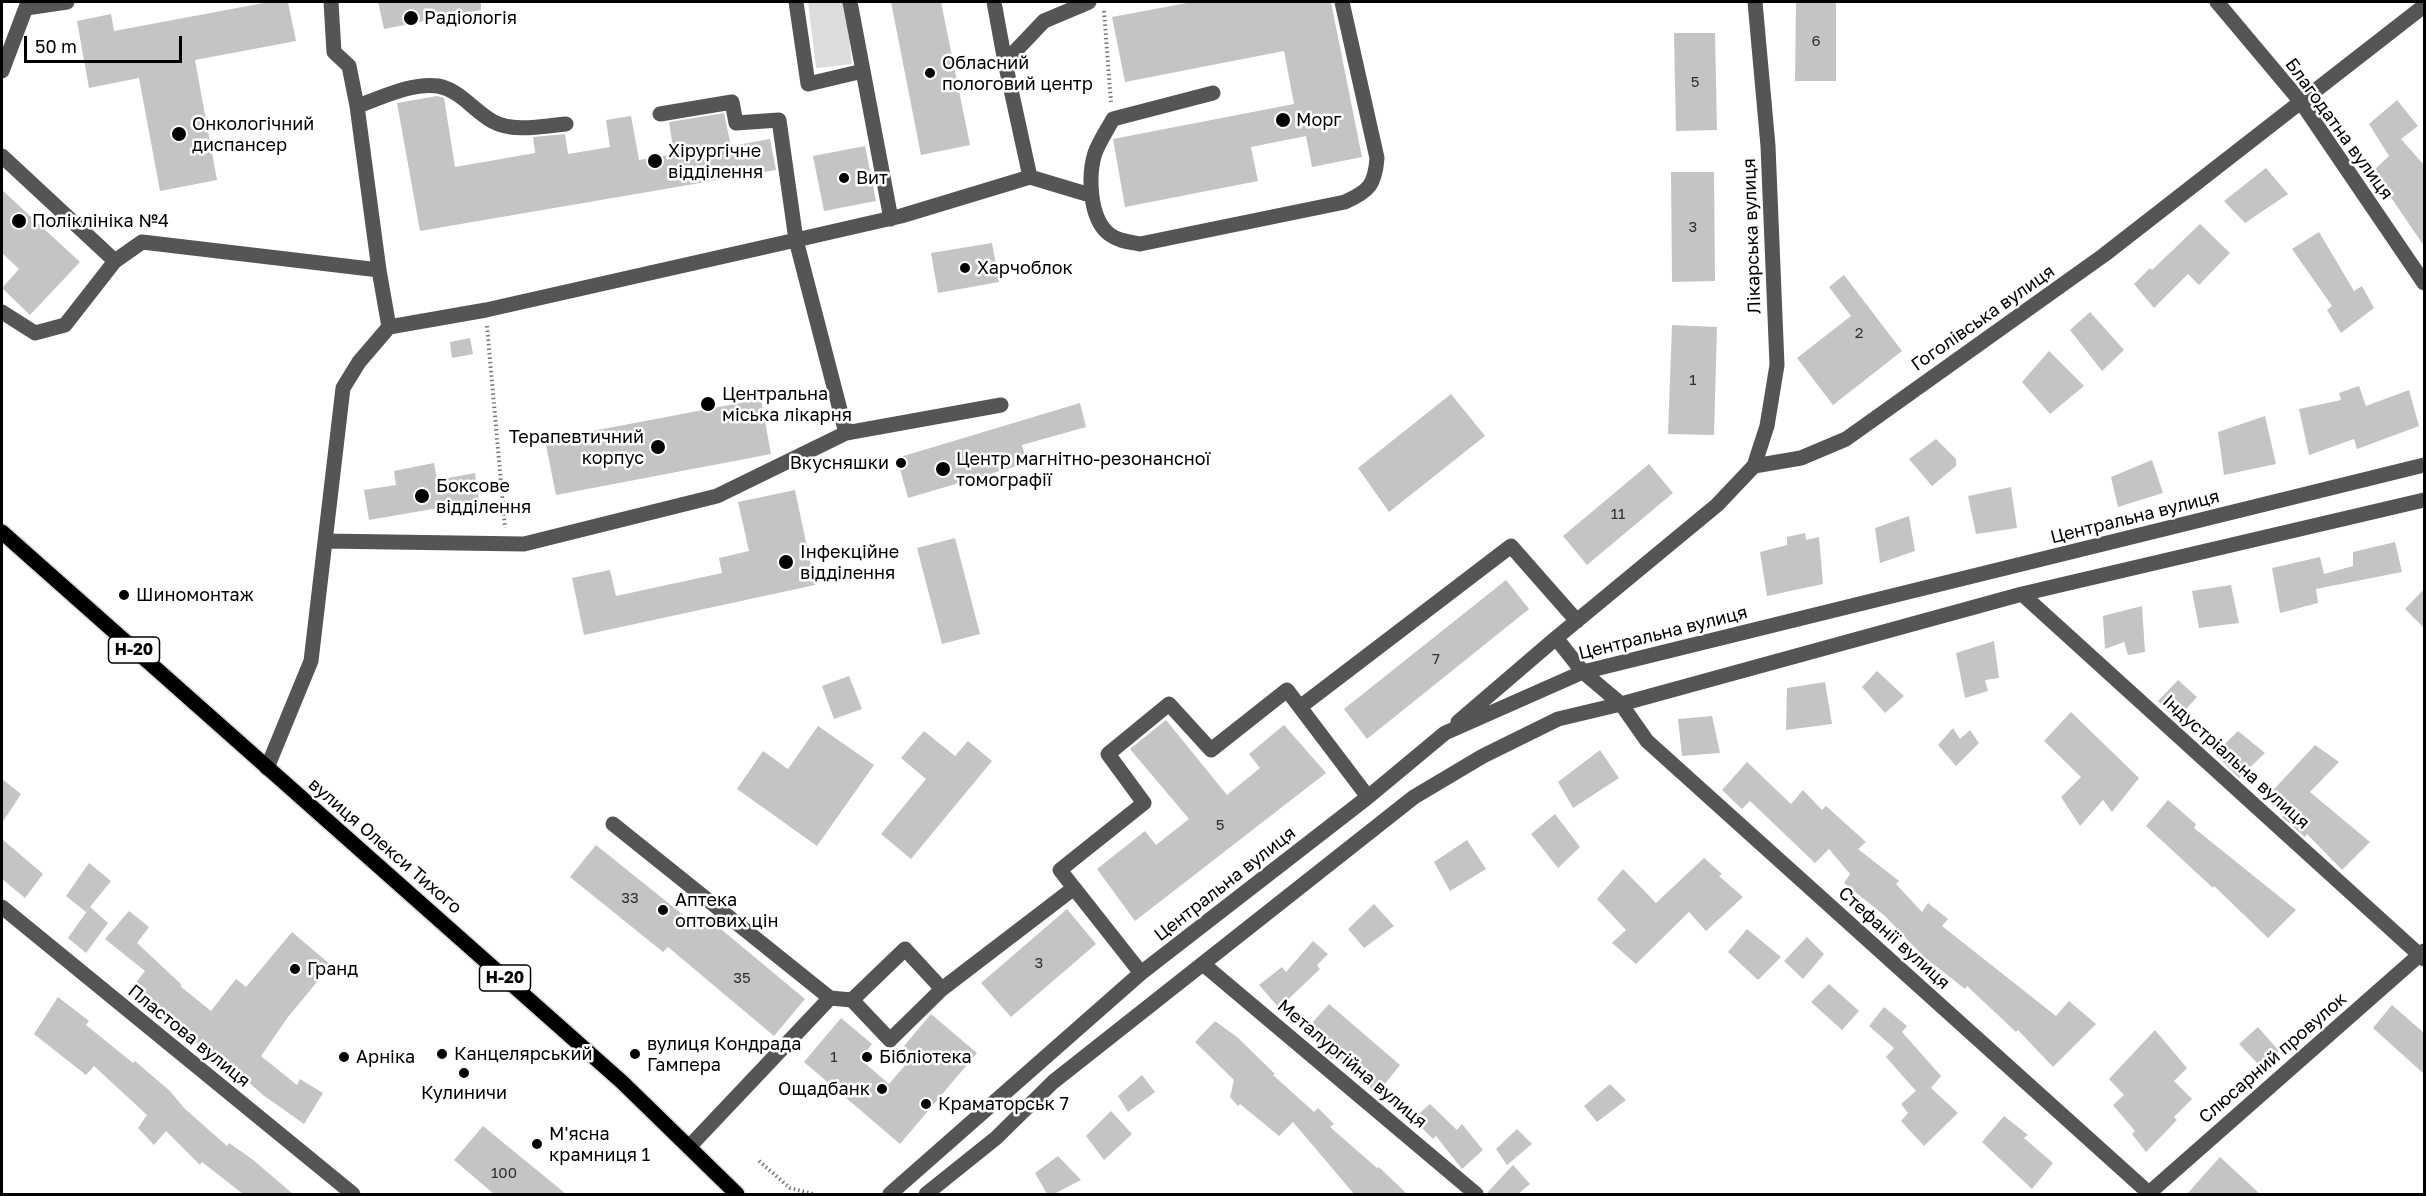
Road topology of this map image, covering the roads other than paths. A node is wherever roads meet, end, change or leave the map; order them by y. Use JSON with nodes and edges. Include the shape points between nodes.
{"nodes":[{"id":1,"x":67,"y":2,"type":"edge"},
{"id":2,"x":331,"y":2,"type":"edge"},
{"id":3,"x":796,"y":2,"type":"edge"},
{"id":4,"x":850,"y":2,"type":"edge"},
{"id":5,"x":994,"y":2,"type":"edge"},
{"id":6,"x":1089,"y":2,"type":"edge"},
{"id":7,"x":1342,"y":2,"type":"edge"},
{"id":8,"x":1755,"y":2,"type":"edge"},
{"id":9,"x":2217,"y":2,"type":"edge"},
{"id":10,"x":27,"y":5,"type":"edge"},
{"id":11,"x":2424,"y":6,"type":"edge"},
{"id":12,"x":1005,"y":62,"type":"junction"},
{"id":13,"x":2,"y":71,"type":"edge"},
{"id":14,"x":863,"y":71,"type":"junction"},
{"id":15,"x":1213,"y":93,"type":"dead end"},
{"id":16,"x":2301,"y":102,"type":"junction"},
{"id":17,"x":357,"y":106,"type":"junction"},
{"id":18,"x":660,"y":114,"type":"dead end"},
{"id":19,"x":566,"y":124,"type":"dead end"},
{"id":20,"x":2,"y":156,"type":"edge"},
{"id":21,"x":1030,"y":177,"type":"junction"},
{"id":22,"x":1090,"y":195,"type":"junction"},
{"id":23,"x":891,"y":219,"type":"junction"},
{"id":24,"x":796,"y":240,"type":"junction"},
{"id":25,"x":115,"y":261,"type":"junction"},
{"id":26,"x":379,"y":270,"type":"junction"},
{"id":27,"x":2424,"y":283,"type":"edge"},
{"id":28,"x":2,"y":312,"type":"edge"},
{"id":29,"x":389,"y":327,"type":"junction"},
{"id":30,"x":1001,"y":405,"type":"dead end"},
{"id":31,"x":846,"y":433,"type":"junction"},
{"id":32,"x":2424,"y":465,"type":"edge"},
{"id":33,"x":1754,"y":466,"type":"junction"},
{"id":34,"x":2424,"y":500,"type":"edge"},
{"id":35,"x":2,"y":532,"type":"edge"},
{"id":36,"x":325,"y":541,"type":"junction"},
{"id":37,"x":2022,"y":594,"type":"junction"},
{"id":38,"x":1577,"y":621,"type":"junction"},
{"id":39,"x":1556,"y":638,"type":"junction"},
{"id":40,"x":1583,"y":672,"type":"junction"},
{"id":41,"x":1621,"y":704,"type":"junction"},
{"id":42,"x":1300,"y":707,"type":"junction"},
{"id":43,"x":1445,"y":733,"type":"junction"},
{"id":44,"x":267,"y":768,"type":"junction"},
{"id":45,"x":1368,"y":797,"type":"junction"},
{"id":46,"x":613,"y":824,"type":"dead end"},
{"id":47,"x":1074,"y":888,"type":"junction"},
{"id":48,"x":2,"y":907,"type":"edge"},
{"id":49,"x":2423,"y":955,"type":"edge"},
{"id":50,"x":1203,"y":964,"type":"junction"},
{"id":51,"x":1141,"y":974,"type":"junction"},
{"id":52,"x":942,"y":989,"type":"junction"},
{"id":53,"x":830,"y":998,"type":"junction"},
{"id":54,"x":852,"y":1000,"type":"junction"},
{"id":55,"x":689,"y":1147,"type":"junction"},
{"id":56,"x":353,"y":1194,"type":"edge"},
{"id":57,"x":737,"y":1194,"type":"edge"},
{"id":58,"x":890,"y":1194,"type":"edge"},
{"id":59,"x":926,"y":1194,"type":"edge"},
{"id":60,"x":1476,"y":1194,"type":"edge"},
{"id":61,"x":2149,"y":1194,"type":"edge"}],
"edges":[{"from":1,"to":10,"type":"street"},
{"from":2,"to":17,"type":"street","via":[[334,52],[349,66]]},
{"from":3,"to":14,"type":"street","via":[[808,84]]},
{"from":4,"to":14,"type":"street"},
{"from":5,"to":12,"type":"street"},
{"from":6,"to":12,"type":"street","via":[[1044,21]]},
{"from":7,"to":22,"type":"street","via":[[1377,158],[1375,176],[1361,195],[1345,202],[1140,244],[1122,241],[1108,233]]},
{"from":8,"to":33,"type":"street","name":"Лікарська вулиця","via":[[1768,146],[1777,365],[1767,426]]},
{"from":9,"to":16,"type":"street","name":"Благодатна вулиця"},
{"from":10,"to":13,"type":"street"},
{"from":11,"to":16,"type":"street","name":"Гоголівська вулиця"},
{"from":12,"to":21,"type":"street"},
{"from":14,"to":23,"type":"street"},
{"from":15,"to":22,"type":"street","via":[[1113,119],[1095,154]]},
{"from":16,"to":27,"type":"street","name":"Благодатна вулиця"},
{"from":16,"to":33,"type":"street","name":"Гоголівська вулиця","via":[[2104,255],[1846,439],[1801,458]]},
{"from":17,"to":19,"type":"street","via":[[418,86],[436,86],[452,90],[504,126]]},
{"from":17,"to":26,"type":"street"},
{"from":18,"to":24,"type":"street","via":[[732,102],[735,123],[779,120]]},
{"from":20,"to":25,"type":"street"},
{"from":21,"to":22,"type":"street"},
{"from":21,"to":23,"type":"street"},
{"from":23,"to":24,"type":"street"},
{"from":24,"to":29,"type":"street","via":[[486,310]]},
{"from":24,"to":31,"type":"street"},
{"from":25,"to":26,"type":"street","via":[[142,242]]},
{"from":25,"to":28,"type":"street","via":[[65,325],[35,333]]},
{"from":26,"to":29,"type":"street"},
{"from":29,"to":36,"type":"street","via":[[343,388]]},
{"from":30,"to":31,"type":"street"},
{"from":31,"to":36,"type":"street","via":[[717,496],[524,544]]},
{"from":32,"to":40,"type":"street","name":"Центральна вулиця"},
{"from":33,"to":38,"type":"street","via":[[1717,505]]},
{"from":34,"to":37,"type":"street"},
{"from":35,"to":44,"type":"main road","name":"вулиця Олекси Тихого","number":"Н-20"},
{"from":36,"to":44,"type":"street","via":[[311,661]]},
{"from":37,"to":41,"type":"street"},
{"from":37,"to":49,"type":"street","name":"Індустріальна вулиця"},
{"from":38,"to":39,"type":"street"},
{"from":38,"to":42,"type":"street","via":[[1511,546]]},
{"from":39,"to":40,"type":"street"},
{"from":39,"to":43,"type":"street"},
{"from":40,"to":41,"type":"street","name":"Стефанії вулиця"},
{"from":40,"to":43,"type":"street","name":"Центральна вулиця"},
{"from":41,"to":50,"type":"street","via":[[1558,719],[1413,796]]},
{"from":41,"to":61,"type":"street","name":"Стефанії вулиця","via":[[1647,741]]},
{"from":42,"to":45,"type":"street"},
{"from":42,"to":47,"type":"street","via":[[1287,690],[1211,750],[1169,704],[1108,754],[1144,802],[1060,870]]},
{"from":43,"to":45,"type":"street","name":"Центральна вулиця"},
{"from":44,"to":55,"type":"main road","name":"вулиця Олекси Тихого","number":"Н-20","via":[[622,1082]]},
{"from":45,"to":51,"type":"street","name":"Центральна вулиця"},
{"from":46,"to":53,"type":"street"},
{"from":47,"to":51,"type":"street"},
{"from":47,"to":52,"type":"street"},
{"from":48,"to":56,"type":"street","name":"Пластова вулиця"},
{"from":49,"to":61,"type":"street","name":"Слюсарний провулок"},
{"from":50,"to":59,"type":"street","via":[[1053,1082],[996,1138]]},
{"from":50,"to":60,"type":"street","name":"Металургійна вулиця"},
{"from":51,"to":58,"type":"street","name":"Центральна вулиця"},
{"from":52,"to":54,"type":"street","via":[[890,1040]]},
{"from":52,"to":54,"type":"street","via":[[905,949]]},
{"from":53,"to":54,"type":"street"},
{"from":53,"to":55,"type":"street"},
{"from":55,"to":57,"type":"main road","name":"вулиця Олекси Тихого","number":"Н-20"}]}
